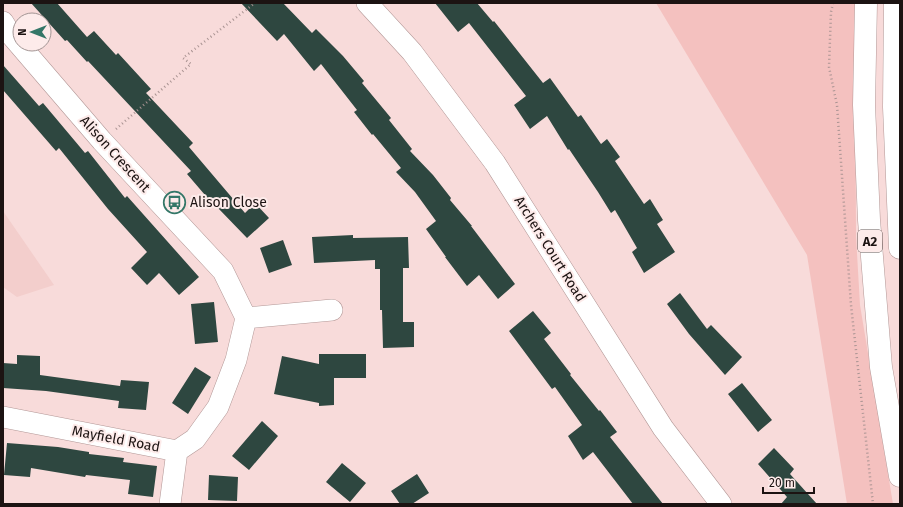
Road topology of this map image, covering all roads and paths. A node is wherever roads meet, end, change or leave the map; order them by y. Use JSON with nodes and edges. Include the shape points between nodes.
{"nodes":[{"id":1,"x":255,"y":3,"type":"edge"},
{"id":2,"x":367,"y":3,"type":"edge"},
{"id":3,"x":833,"y":3,"type":"edge"},
{"id":4,"x":866,"y":3,"type":"edge"},
{"id":5,"x":895,"y":3,"type":"edge"},
{"id":6,"x":3,"y":22,"type":"edge"},
{"id":7,"x":102,"y":141,"type":"junction"},
{"id":8,"x":900,"y":248,"type":"edge"},
{"id":9,"x":332,"y":310,"type":"dead end"},
{"id":10,"x":246,"y":318,"type":"junction"},
{"id":11,"x":3,"y":417,"type":"edge"},
{"id":12,"x":177,"y":451,"type":"junction"},
{"id":13,"x":900,"y":476,"type":"edge"},
{"id":14,"x":170,"y":504,"type":"edge"},
{"id":15,"x":721,"y":504,"type":"edge"},
{"id":16,"x":873,"y":504,"type":"edge"}],
"edges":[{"from":1,"to":7,"type":"path","via":[[183,58],[191,64]]},
{"from":2,"to":15,"type":"street","name":"Archers Court Road","via":[[412,52],[495,163],[663,428]]},
{"from":3,"to":16,"type":"path","via":[[829,67],[837,105],[851,305]]},
{"from":4,"to":13,"type":"highway","number":"A2","via":[[864,105],[870,242],[881,367]]},
{"from":5,"to":8,"type":"highway","number":"A2","via":[[894,108]]},
{"from":6,"to":7,"type":"street","name":"Alison Crescent","via":[[11,36]]},
{"from":7,"to":10,"type":"street","name":"Alison Crescent","via":[[223,271]]},
{"from":9,"to":10,"type":"street"},
{"from":10,"to":12,"type":"street","via":[[236,360],[218,407],[194,439]]},
{"from":11,"to":12,"type":"street","name":"Mayfield Road"},
{"from":12,"to":14,"type":"street","name":"Mayfield Road"}]}
